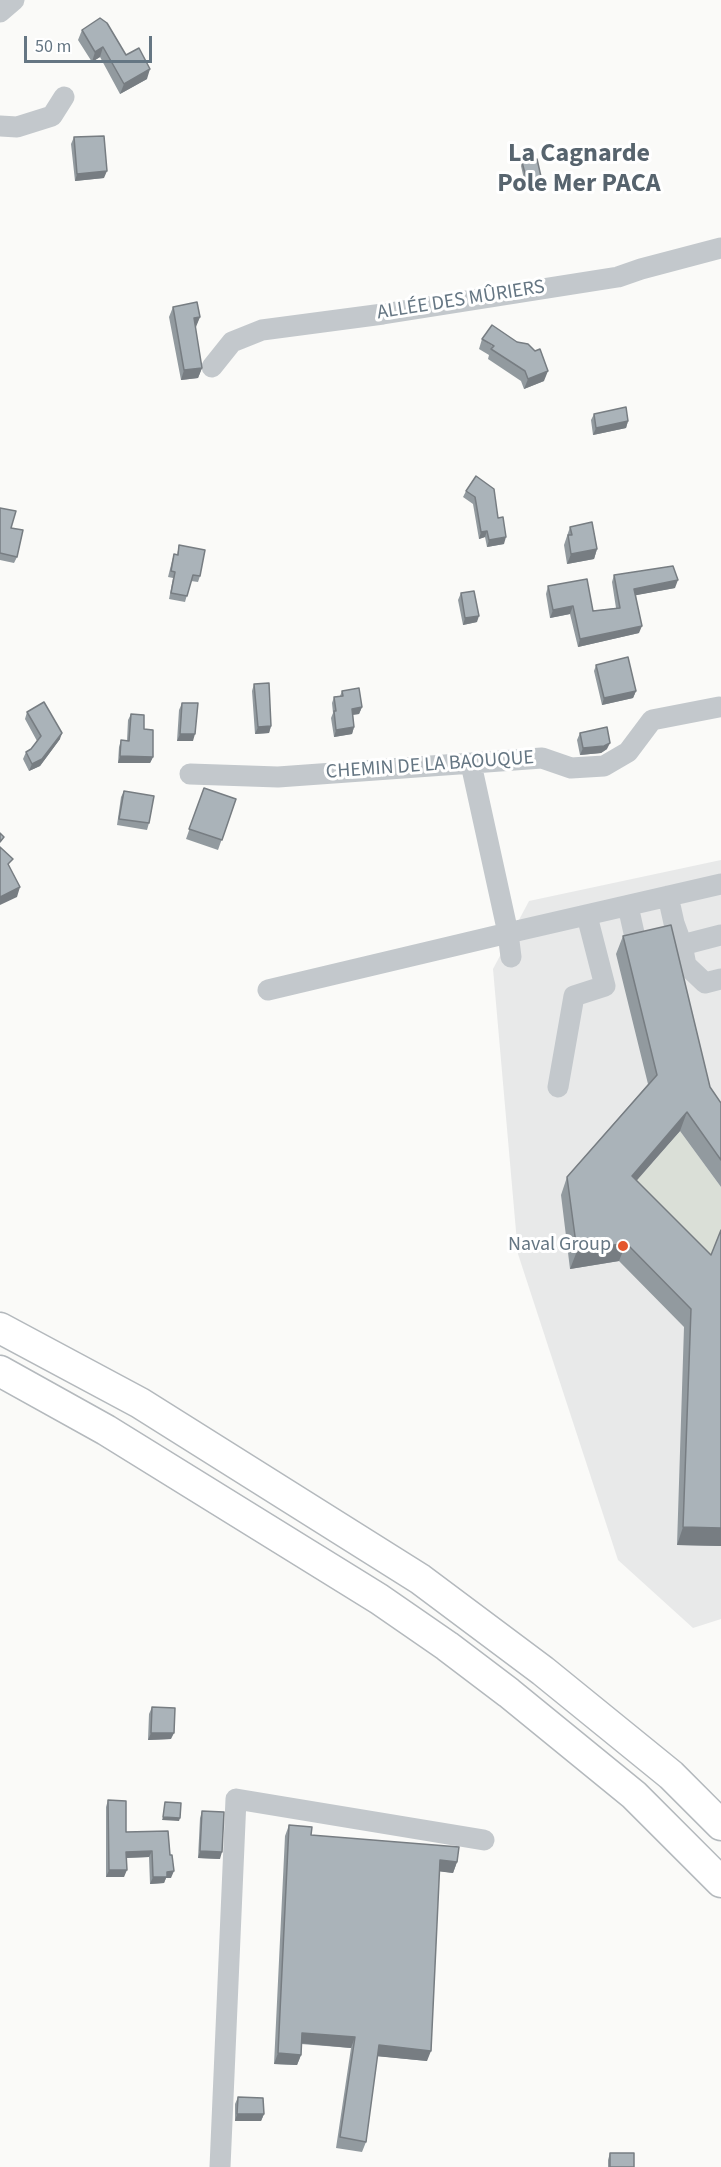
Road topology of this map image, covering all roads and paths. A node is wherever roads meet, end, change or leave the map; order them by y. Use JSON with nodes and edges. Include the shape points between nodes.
{"nodes":[{"id":1,"x":14,"y":0,"type":"edge"},
{"id":2,"x":0,"y":12,"type":"edge"},
{"id":3,"x":64,"y":98,"type":"dead end"},
{"id":4,"x":0,"y":126,"type":"edge"},
{"id":5,"x":721,"y":248,"type":"edge"},
{"id":6,"x":212,"y":367,"type":"dead end"},
{"id":7,"x":719,"y":707,"type":"dead end"},
{"id":8,"x":471,"y":764,"type":"junction"},
{"id":9,"x":190,"y":774,"type":"dead end"},
{"id":10,"x":721,"y":884,"type":"edge"},
{"id":11,"x":668,"y":896,"type":"junction"},
{"id":12,"x":628,"y":906,"type":"junction"},
{"id":13,"x":587,"y":916,"type":"junction"},
{"id":14,"x":508,"y":933,"type":"junction"},
{"id":15,"x":634,"y":933,"type":"edge"},
{"id":16,"x":721,"y":935,"type":"edge"},
{"id":17,"x":682,"y":945,"type":"junction"},
{"id":18,"x":511,"y":957,"type":"dead end"},
{"id":19,"x":721,"y":979,"type":"edge"},
{"id":20,"x":268,"y":990,"type":"dead end"},
{"id":21,"x":558,"y":1087,"type":"dead end"},
{"id":22,"x":0,"y":1328,"type":"edge"},
{"id":23,"x":0,"y":1371,"type":"edge"},
{"id":24,"x":721,"y":1826,"type":"edge"},
{"id":25,"x":484,"y":1840,"type":"dead end"},
{"id":26,"x":721,"y":1882,"type":"edge"},
{"id":27,"x":220,"y":2167,"type":"edge"}],
"edges":[{"from":1,"to":2,"type":"street"},
{"from":3,"to":4,"type":"street","via":[[52,116],[17,127]]},
{"from":5,"to":6,"type":"street","name":"ALLÉE DES MÛRIERS","via":[[618,277],[262,330],[232,342]]},
{"from":7,"to":8,"type":"street","name":"CHEMIN DE LA BAOUQUE","via":[[652,720],[628,752],[604,766],[571,768],[542,758]]},
{"from":8,"to":9,"type":"street","name":"CHEMIN DE LA BAOUQUE","via":[[278,777]]},
{"from":8,"to":14,"type":"street"},
{"from":10,"to":11,"type":"street"},
{"from":11,"to":12,"type":"street"},
{"from":11,"to":17,"type":"street"},
{"from":12,"to":13,"type":"street"},
{"from":12,"to":15,"type":"street"},
{"from":13,"to":14,"type":"street"},
{"from":13,"to":21,"type":"street","via":[[605,986],[574,996]]},
{"from":14,"to":18,"type":"street"},
{"from":14,"to":20,"type":"street"},
{"from":16,"to":17,"type":"street"},
{"from":17,"to":19,"type":"street","via":[[686,965],[705,983]]},
{"from":22,"to":24,"type":"highway","via":[[140,1403],[420,1579],[653,1760]]},
{"from":23,"to":26,"type":"highway","via":[[106,1430],[379,1599],[447,1646],[634,1795]]},
{"from":25,"to":27,"type":"street","via":[[236,1799]]}]}
